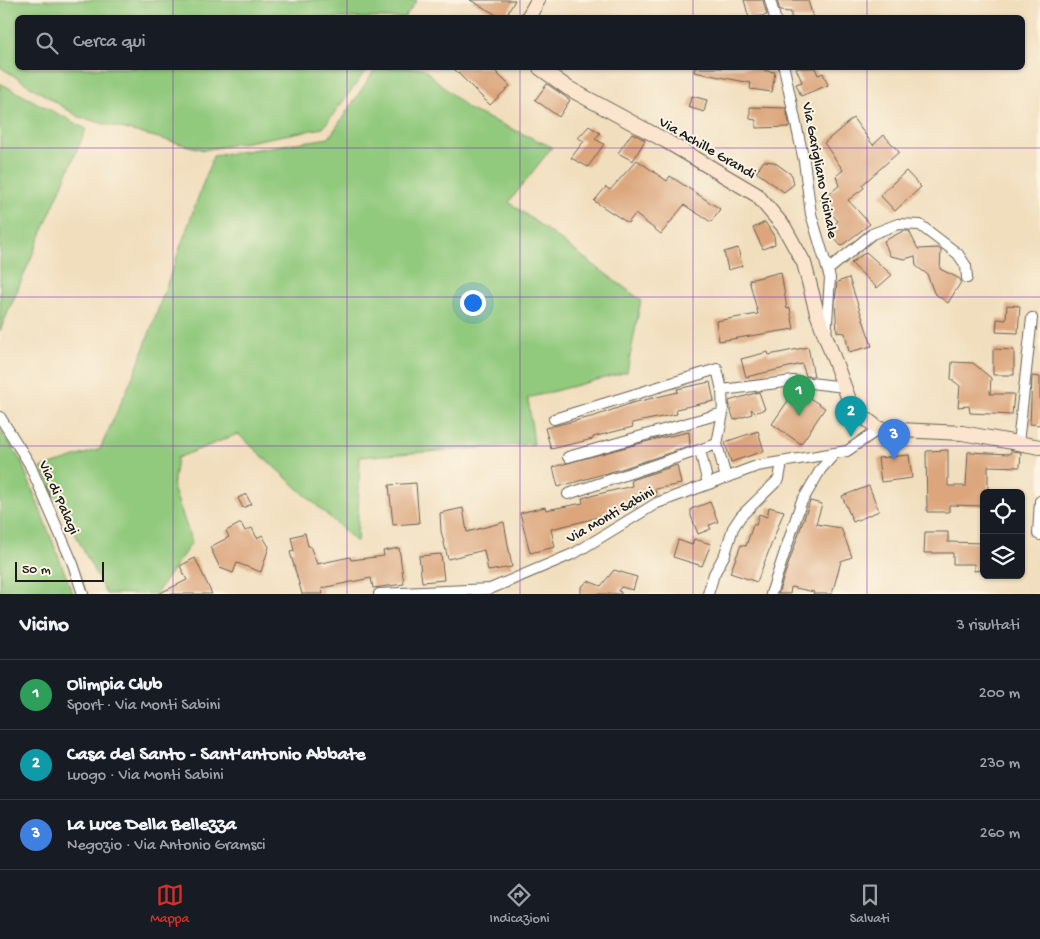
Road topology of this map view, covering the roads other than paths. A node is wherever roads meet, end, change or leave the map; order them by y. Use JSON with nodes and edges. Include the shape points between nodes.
{"nodes":[{"id":1,"x":538,"y":0,"type":"edge"},
{"id":2,"x":770,"y":0,"type":"edge"},
{"id":3,"x":530,"y":15,"type":"edge"},
{"id":4,"x":774,"y":15,"type":"edge"},
{"id":5,"x":543,"y":70,"type":"edge"},
{"id":6,"x":784,"y":70,"type":"edge"},
{"id":7,"x":828,"y":270,"type":"junction"},
{"id":8,"x":966,"y":278,"type":"dead end"},
{"id":9,"x":1032,"y":318,"type":"dead end"},
{"id":10,"x":826,"y":337,"type":"junction"},
{"id":11,"x":845,"y":387,"type":"junction"},
{"id":12,"x":722,"y":390,"type":"junction"},
{"id":13,"x":723,"y":413,"type":"junction"},
{"id":14,"x":0,"y":417,"type":"edge"},
{"id":15,"x":554,"y":419,"type":"dead end"},
{"id":16,"x":879,"y":429,"type":"junction"},
{"id":17,"x":1018,"y":443,"type":"junction"},
{"id":18,"x":717,"y":444,"type":"junction"},
{"id":19,"x":1040,"y":447,"type":"edge"},
{"id":20,"x":700,"y":450,"type":"junction"},
{"id":21,"x":834,"y":453,"type":"junction"},
{"id":22,"x":568,"y":457,"type":"dead end"},
{"id":23,"x":782,"y":462,"type":"junction"},
{"id":24,"x":726,"y":478,"type":"junction"},
{"id":25,"x":708,"y":484,"type":"junction"},
{"id":26,"x":568,"y":494,"type":"dead end"},
{"id":27,"x":1040,"y":501,"type":"edge"},
{"id":28,"x":1040,"y":534,"type":"edge"},
{"id":29,"x":83,"y":594,"type":"edge"},
{"id":30,"x":380,"y":594,"type":"edge"},
{"id":31,"x":708,"y":594,"type":"edge"},
{"id":32,"x":771,"y":594,"type":"edge"}],
"edges":[{"from":1,"to":3,"type":"main road"},
{"from":2,"to":4,"type":"street"},
{"from":5,"to":10,"type":"main road","name":"Via Achille Grandi","via":[[568,88],[757,195],[784,227],[804,264]]},
{"from":6,"to":7,"type":"street","name":"Via Garigliano Vicinale","via":[[804,161],[811,214]]},
{"from":7,"to":8,"type":"street","via":[[872,234],[898,224],[920,225],[958,254],[966,266]]},
{"from":7,"to":10,"type":"street","name":"Via Garigliano Vicinale","via":[[830,297]]},
{"from":9,"to":17,"type":"street"},
{"from":10,"to":11,"type":"main road","name":"Via Achille Grandi"},
{"from":11,"to":12,"type":"street","via":[[793,381]]},
{"from":11,"to":16,"type":"main road","name":"Via Achille Grandi","via":[[852,408]]},
{"from":12,"to":13,"type":"street"},
{"from":12,"to":15,"type":"street","via":[[716,369]]},
{"from":13,"to":18,"type":"street"},
{"from":13,"to":22,"type":"street"},
{"from":14,"to":29,"type":"street","name":"Via di Palagi","via":[[29,463],[74,564]]},
{"from":16,"to":17,"type":"main road","via":[[962,433]]},
{"from":16,"to":21,"type":"street","name":"Via Monti Sabini","via":[[847,451]]},
{"from":17,"to":19,"type":"main road"},
{"from":18,"to":20,"type":"street"},
{"from":18,"to":24,"type":"street"},
{"from":20,"to":25,"type":"street"},
{"from":20,"to":26,"type":"street"},
{"from":21,"to":23,"type":"street","name":"Via Monti Sabini"},
{"from":21,"to":32,"type":"street","via":[[801,502]]},
{"from":23,"to":24,"type":"street","name":"Via Monti Sabini","via":[[757,466]]},
{"from":23,"to":31,"type":"street","via":[[779,479],[741,516],[734,528]]},
{"from":24,"to":25,"type":"street","name":"Via Monti Sabini"},
{"from":25,"to":30,"type":"street","name":"Via Monti Sabini","via":[[657,503],[575,553],[490,589]]},
{"from":27,"to":28,"type":"street"}]}
